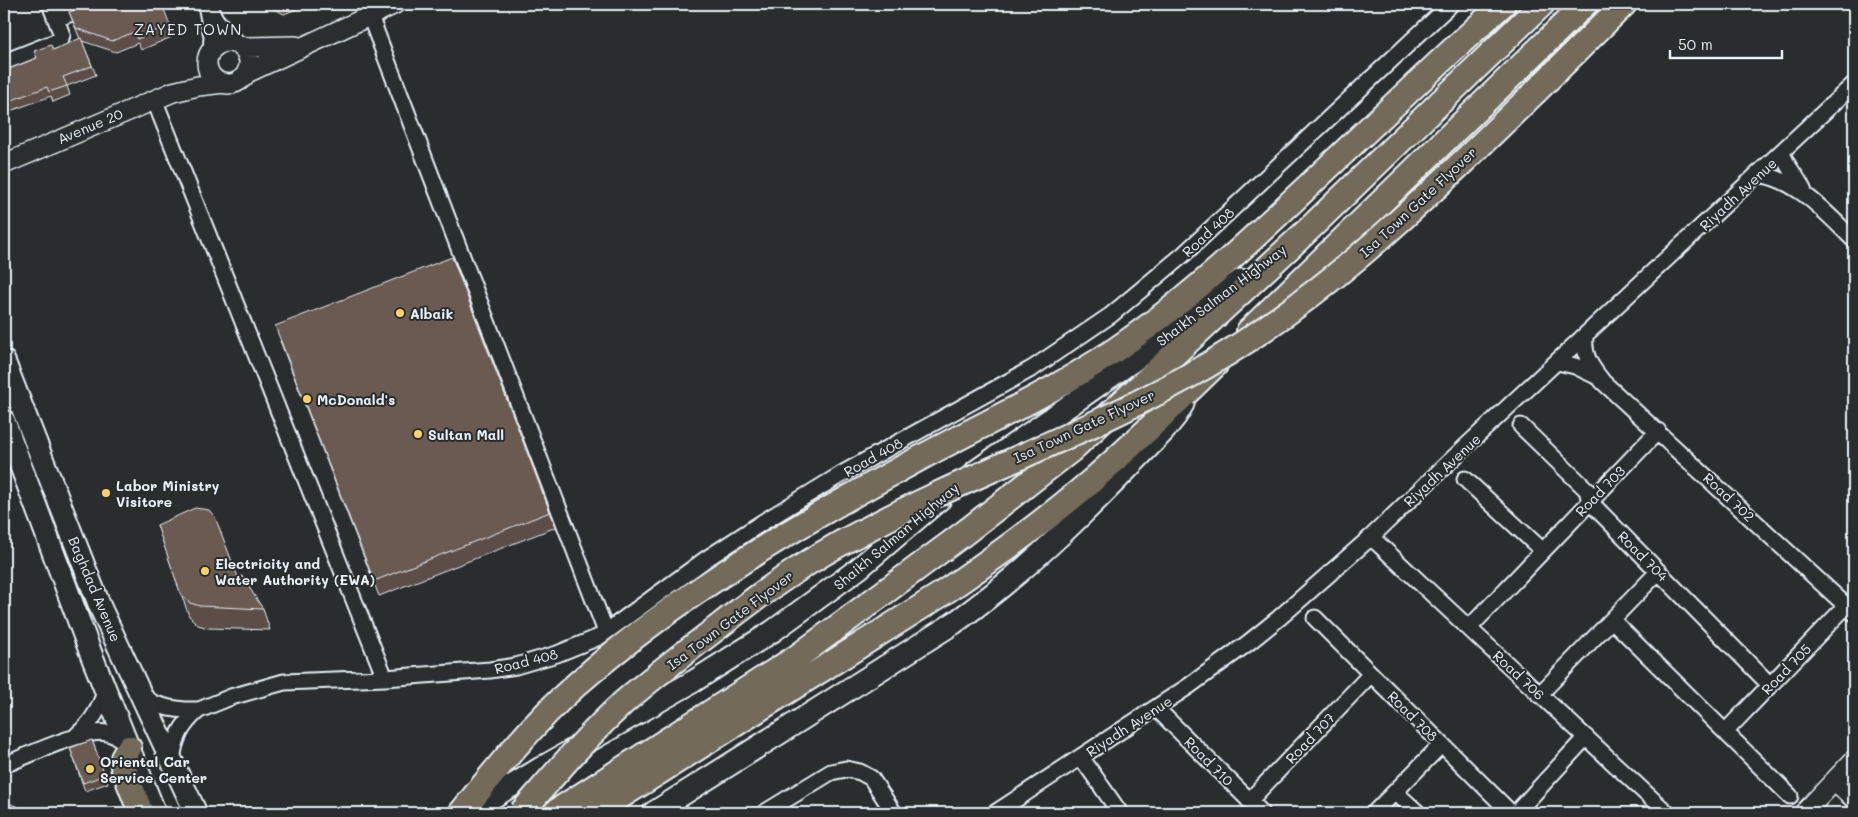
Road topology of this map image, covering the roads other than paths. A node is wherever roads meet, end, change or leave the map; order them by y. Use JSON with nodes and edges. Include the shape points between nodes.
{"nodes":[{"id":1,"x":50,"y":4,"type":"edge"},
{"id":2,"x":95,"y":4,"type":"edge"},
{"id":3,"x":206,"y":4,"type":"edge"},
{"id":4,"x":395,"y":4,"type":"edge"},
{"id":5,"x":1451,"y":4,"type":"edge"},
{"id":6,"x":1503,"y":4,"type":"edge"},
{"id":7,"x":1542,"y":4,"type":"edge"},
{"id":8,"x":1585,"y":4,"type":"edge"},
{"id":9,"x":1624,"y":4,"type":"edge"},
{"id":10,"x":370,"y":16,"type":"junction"},
{"id":11,"x":56,"y":19,"type":"junction"},
{"id":12,"x":240,"y":45,"type":"junction"},
{"id":13,"x":305,"y":45,"type":"junction"},
{"id":14,"x":210,"y":53,"type":"junction"},
{"id":15,"x":4,"y":62,"type":"edge"},
{"id":16,"x":247,"y":73,"type":"junction"},
{"id":17,"x":224,"y":83,"type":"junction"},
{"id":18,"x":1854,"y":84,"type":"edge"},
{"id":19,"x":173,"y":92,"type":"junction"},
{"id":20,"x":154,"y":99,"type":"junction"},
{"id":21,"x":1782,"y":152,"type":"junction"},
{"id":22,"x":5,"y":162,"type":"edge"},
{"id":23,"x":1758,"y":174,"type":"junction"},
{"id":24,"x":1804,"y":193,"type":"junction"},
{"id":25,"x":1308,"y":230,"type":"junction"},
{"id":26,"x":1854,"y":240,"type":"edge"},
{"id":27,"x":1585,"y":337,"type":"junction"},
{"id":28,"x":4,"y":361,"type":"edge"},
{"id":29,"x":1558,"y":362,"type":"junction"},
{"id":30,"x":1603,"y":382,"type":"junction"},
{"id":31,"x":1189,"y":390,"type":"junction"},
{"id":32,"x":4,"y":421,"type":"edge"},
{"id":33,"x":1521,"y":426,"type":"dead end"},
{"id":34,"x":1658,"y":432,"type":"junction"},
{"id":35,"x":1465,"y":478,"type":"dead end"},
{"id":36,"x":1590,"y":502,"type":"junction"},
{"id":37,"x":1371,"y":538,"type":"junction"},
{"id":38,"x":1543,"y":551,"type":"junction"},
{"id":39,"x":1658,"y":572,"type":"junction"},
{"id":40,"x":1850,"y":610,"type":"edge"},
{"id":41,"x":1315,"y":618,"type":"dead end"},
{"id":42,"x":1612,"y":620,"type":"junction"},
{"id":43,"x":1468,"y":628,"type":"junction"},
{"id":44,"x":606,"y":632,"type":"junction"},
{"id":45,"x":1371,"y":674,"type":"junction"},
{"id":46,"x":385,"y":678,"type":"junction"},
{"id":47,"x":1770,"y":685,"type":"junction"},
{"id":48,"x":106,"y":689,"type":"junction"},
{"id":49,"x":1540,"y":695,"type":"junction"},
{"id":50,"x":142,"y":696,"type":"junction"},
{"id":51,"x":1156,"y":708,"type":"junction"},
{"id":52,"x":199,"y":710,"type":"junction"},
{"id":53,"x":1725,"y":732,"type":"junction"},
{"id":54,"x":72,"y":738,"type":"junction"},
{"id":55,"x":1586,"y":738,"type":"junction"},
{"id":56,"x":1441,"y":745,"type":"junction"},
{"id":57,"x":128,"y":746,"type":"junction"},
{"id":58,"x":1081,"y":757,"type":"junction"},
{"id":59,"x":1854,"y":760,"type":"edge"},
{"id":60,"x":172,"y":763,"type":"junction"},
{"id":61,"x":4,"y":765,"type":"edge"},
{"id":62,"x":1833,"y":782,"type":"junction"},
{"id":63,"x":1395,"y":792,"type":"junction"},
{"id":64,"x":1790,"y":796,"type":"dead end"},
{"id":65,"x":1249,"y":801,"type":"junction"},
{"id":66,"x":1854,"y":801,"type":"edge"},
{"id":67,"x":1660,"y":811,"type":"edge"},
{"id":68,"x":141,"y":813,"type":"edge"},
{"id":69,"x":155,"y":813,"type":"edge"},
{"id":70,"x":196,"y":813,"type":"edge"},
{"id":71,"x":461,"y":813,"type":"edge"},
{"id":72,"x":467,"y":813,"type":"edge"},
{"id":73,"x":521,"y":813,"type":"edge"},
{"id":74,"x":554,"y":813,"type":"edge"},
{"id":75,"x":594,"y":813,"type":"edge"},
{"id":76,"x":653,"y":813,"type":"edge"},
{"id":77,"x":764,"y":813,"type":"edge"},
{"id":78,"x":894,"y":813,"type":"edge"},
{"id":79,"x":995,"y":813,"type":"edge"},
{"id":80,"x":1120,"y":813,"type":"edge"},
{"id":81,"x":1262,"y":813,"type":"edge"},
{"id":82,"x":1374,"y":813,"type":"edge"},
{"id":83,"x":1418,"y":813,"type":"edge"},
{"id":84,"x":1511,"y":813,"type":"edge"},
{"id":85,"x":1516,"y":813,"type":"edge"},
{"id":86,"x":1804,"y":813,"type":"edge"}],
"edges":[{"from":1,"to":11,"type":"street"},
{"from":2,"to":11,"type":"street"},
{"from":3,"to":12,"type":"street","via":[[220,25]]},
{"from":3,"to":14,"type":"street"},
{"from":4,"to":10,"type":"street"},
{"from":5,"to":44,"type":"street","name":"Road 408","via":[[1184,254],[1111,315],[1033,368],[844,472],[763,522]]},
{"from":6,"to":71,"type":"main road","via":[[1209,279],[1131,339],[1062,384],[921,458],[733,566],[624,644],[574,686]]},
{"from":7,"to":25,"type":"main road","name":"Shaikh Salman Highway"},
{"from":8,"to":31,"type":"main road"},
{"from":9,"to":73,"type":"main road","name":"Isa Town Gate Flyover","bridge":true,"via":[[1428,195],[1368,250],[1294,310],[1178,382],[926,499],[806,562],[625,702]]},
{"from":10,"to":13,"type":"street"},
{"from":10,"to":44,"type":"street"},
{"from":11,"to":15,"type":"street","via":[[62,35],[60,40]]},
{"from":12,"to":13,"type":"street","via":[[263,48]]},
{"from":12,"to":14,"type":"street","via":[[224,42]]},
{"from":12,"to":16,"type":"street","via":[[249,59]]},
{"from":13,"to":16,"type":"street"},
{"from":14,"to":17,"type":"street","via":[[209,70],[212,76]]},
{"from":14,"to":19,"type":"street","name":"Avenue 20","via":[[186,82]]},
{"from":16,"to":17,"type":"street","via":[[237,82]]},
{"from":17,"to":19,"type":"street","name":"Avenue 20"},
{"from":18,"to":21,"type":"street","name":"Riyadh Avenue"},
{"from":19,"to":20,"type":"street","name":"Avenue 20"},
{"from":20,"to":22,"type":"street","name":"Avenue 20"},
{"from":20,"to":46,"type":"street"},
{"from":21,"to":23,"type":"street","name":"Riyadh Avenue"},
{"from":21,"to":24,"type":"street"},
{"from":23,"to":24,"type":"street","via":[[1779,179]]},
{"from":23,"to":27,"type":"street","name":"Riyadh Avenue"},
{"from":24,"to":26,"type":"street"},
{"from":25,"to":72,"type":"main road","name":"Shaikh Salman Highway","via":[[1130,363],[955,486],[858,570],[811,604],[694,681]]},
{"from":25,"to":74,"type":"main road","name":"Shaikh Salman Highway","via":[[1071,450],[963,534],[797,657]]},
{"from":27,"to":29,"type":"street","name":"Riyadh Avenue"},
{"from":27,"to":30,"type":"street","name":"Road 702","via":[[1588,362]]},
{"from":28,"to":50,"type":"main road","name":"Baghdad Avenue","via":[[101,609]]},
{"from":29,"to":30,"type":"street","name":"Road 702","via":[[1576,366]]},
{"from":29,"to":37,"type":"street","name":"Riyadh Avenue"},
{"from":30,"to":34,"type":"street","name":"Road 702"},
{"from":31,"to":75,"type":"main road","via":[[1086,486],[983,566]]},
{"from":31,"to":76,"type":"main road","via":[[1176,416],[1150,446],[1052,544],[999,590],[954,623]]},
{"from":32,"to":48,"type":"main road","name":"Baghdad Avenue"},
{"from":33,"to":36,"type":"street","name":"Road 704","via":[[1587,490]]},
{"from":34,"to":36,"type":"street","name":"Road 703"},
{"from":34,"to":40,"type":"street","name":"Road 702"},
{"from":35,"to":38,"type":"street"},
{"from":36,"to":38,"type":"street","name":"Road 703"},
{"from":36,"to":39,"type":"street","name":"Road 704"},
{"from":37,"to":43,"type":"street","name":"Road 706"},
{"from":37,"to":51,"type":"street","name":"Riyadh Avenue","via":[[1248,644]]},
{"from":38,"to":43,"type":"street","name":"Road 703"},
{"from":39,"to":42,"type":"street"},
{"from":39,"to":47,"type":"street","name":"Road 704"},
{"from":40,"to":47,"type":"street","name":"Road 705"},
{"from":41,"to":45,"type":"street","name":"Road 708"},
{"from":42,"to":49,"type":"street"},
{"from":42,"to":53,"type":"street"},
{"from":43,"to":49,"type":"street","name":"Road 706"},
{"from":44,"to":46,"type":"street","name":"Road 408","via":[[557,654],[516,666]]},
{"from":45,"to":56,"type":"street","name":"Road 708"},
{"from":45,"to":65,"type":"street","name":"Road 707"},
{"from":46,"to":52,"type":"street","name":"Road 408","via":[[284,682]]},
{"from":47,"to":53,"type":"street","name":"Road 705"},
{"from":48,"to":54,"type":"street","via":[[91,723]]},
{"from":48,"to":57,"type":"main road","name":"Baghdad Avenue"},
{"from":49,"to":55,"type":"street","name":"Road 706"},
{"from":50,"to":52,"type":"street","name":"Road 408","via":[[169,708]]},
{"from":50,"to":60,"type":"main road","name":"Baghdad Avenue"},
{"from":51,"to":58,"type":"street","name":"Riyadh Avenue"},
{"from":51,"to":65,"type":"street","name":"Road 710"},
{"from":52,"to":60,"type":"street","name":"Road 408","via":[[179,732],[173,747]]},
{"from":53,"to":64,"type":"street"},
{"from":54,"to":57,"type":"street","via":[[107,732]]},
{"from":54,"to":61,"type":"street"},
{"from":55,"to":67,"type":"street","name":"Road 706"},
{"from":55,"to":85,"type":"street"},
{"from":56,"to":63,"type":"street"},
{"from":56,"to":84,"type":"street","name":"Road 708"},
{"from":57,"to":68,"type":"main road","via":[[123,767]]},
{"from":57,"to":69,"type":"main road","name":"Baghdad Avenue"},
{"from":58,"to":79,"type":"street","name":"Riyadh Avenue"},
{"from":58,"to":80,"type":"street"},
{"from":59,"to":62,"type":"street"},
{"from":60,"to":70,"type":"main road","name":"Baghdad Avenue"},
{"from":62,"to":66,"type":"street"},
{"from":62,"to":86,"type":"street"},
{"from":63,"to":82,"type":"street"},
{"from":63,"to":83,"type":"street"},
{"from":65,"to":81,"type":"street","name":"Road 710"},
{"from":77,"to":78,"type":"street","via":[[831,772],[846,769],[870,778]]}]}
